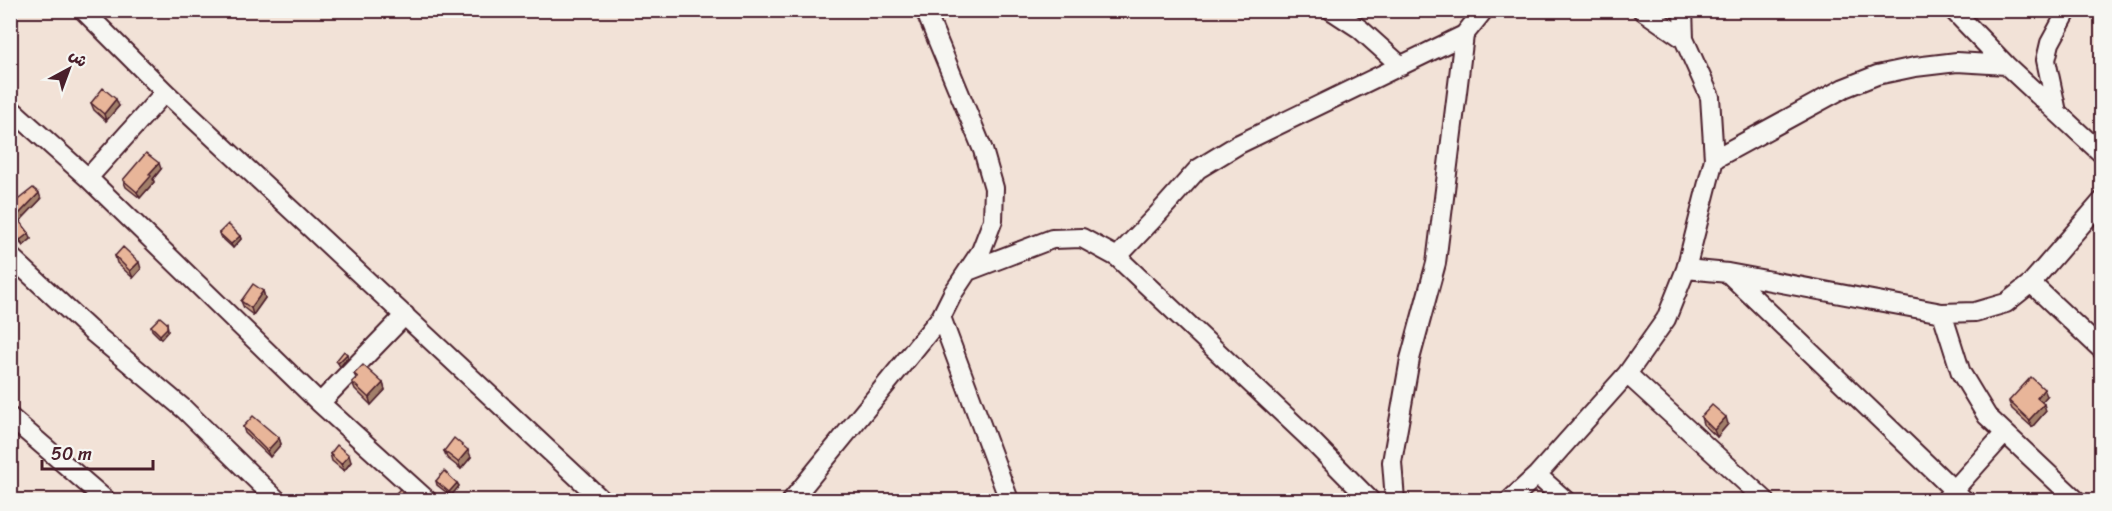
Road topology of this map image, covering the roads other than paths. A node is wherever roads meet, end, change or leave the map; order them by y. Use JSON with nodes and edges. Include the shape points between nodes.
{"nodes":[{"id":1,"x":83,"y":10,"type":"edge"},
{"id":2,"x":926,"y":10,"type":"edge"},
{"id":3,"x":1331,"y":10,"type":"edge"},
{"id":4,"x":1484,"y":10,"type":"edge"},
{"id":5,"x":1642,"y":10,"type":"edge"},
{"id":6,"x":1683,"y":10,"type":"edge"},
{"id":7,"x":1953,"y":10,"type":"edge"},
{"id":8,"x":2068,"y":10,"type":"edge"},
{"id":9,"x":1464,"y":35,"type":"junction"},
{"id":10,"x":1684,"y":39,"type":"junction"},
{"id":11,"x":2006,"y":65,"type":"junction"},
{"id":12,"x":1401,"y":66,"type":"junction"},
{"id":13,"x":165,"y":92,"type":"junction"},
{"id":14,"x":10,"y":108,"type":"edge"},
{"id":15,"x":2057,"y":112,"type":"junction"},
{"id":16,"x":2102,"y":154,"type":"edge"},
{"id":17,"x":1714,"y":159,"type":"junction"},
{"id":18,"x":88,"y":178,"type":"junction"},
{"id":19,"x":2102,"y":201,"type":"edge"},
{"id":20,"x":10,"y":256,"type":"edge"},
{"id":21,"x":1117,"y":256,"type":"junction"},
{"id":22,"x":1686,"y":269,"type":"junction"},
{"id":23,"x":968,"y":271,"type":"junction"},
{"id":24,"x":1728,"y":273,"type":"junction"},
{"id":25,"x":2031,"y":283,"type":"junction"},
{"id":26,"x":1942,"y":313,"type":"junction"},
{"id":27,"x":405,"y":315,"type":"junction"},
{"id":28,"x":941,"y":317,"type":"junction"},
{"id":29,"x":2102,"y":350,"type":"edge"},
{"id":30,"x":1627,"y":374,"type":"junction"},
{"id":31,"x":320,"y":403,"type":"junction"},
{"id":32,"x":10,"y":417,"type":"edge"},
{"id":33,"x":2005,"y":433,"type":"junction"},
{"id":34,"x":1537,"y":475,"type":"junction"},
{"id":35,"x":1954,"y":497,"type":"edge"},
{"id":36,"x":106,"y":501,"type":"edge"},
{"id":37,"x":277,"y":501,"type":"edge"},
{"id":38,"x":426,"y":501,"type":"edge"},
{"id":39,"x":602,"y":501,"type":"edge"},
{"id":40,"x":792,"y":501,"type":"edge"},
{"id":41,"x":1009,"y":501,"type":"edge"},
{"id":42,"x":1370,"y":501,"type":"edge"},
{"id":43,"x":1395,"y":501,"type":"edge"},
{"id":44,"x":1510,"y":501,"type":"edge"},
{"id":45,"x":1565,"y":501,"type":"edge"},
{"id":46,"x":1766,"y":501,"type":"edge"},
{"id":47,"x":2076,"y":501,"type":"edge"}],
"edges":[{"from":1,"to":13,"type":"street"},
{"from":2,"to":23,"type":"street","via":[[983,150],[994,188],[993,220]]},
{"from":3,"to":12,"type":"street","via":[[1360,29]]},
{"from":4,"to":9,"type":"street"},
{"from":5,"to":10,"type":"street"},
{"from":6,"to":10,"type":"street"},
{"from":7,"to":11,"type":"street"},
{"from":8,"to":15,"type":"street","via":[[2050,43],[2046,60]]},
{"from":9,"to":12,"type":"street"},
{"from":9,"to":43,"type":"street","via":[[1436,263],[1410,359],[1392,462]]},
{"from":10,"to":17,"type":"street","via":[[1710,98]]},
{"from":11,"to":15,"type":"street"},
{"from":11,"to":17,"type":"street","via":[[1957,62],[1877,75],[1844,88]]},
{"from":12,"to":21,"type":"street","via":[[1239,144],[1198,169]]},
{"from":13,"to":18,"type":"street"},
{"from":13,"to":27,"type":"street"},
{"from":14,"to":18,"type":"street"},
{"from":15,"to":16,"type":"street"},
{"from":17,"to":22,"type":"street"},
{"from":18,"to":31,"type":"street"},
{"from":19,"to":25,"type":"street"},
{"from":20,"to":37,"type":"street","via":[[183,410]]},
{"from":21,"to":23,"type":"street","via":[[1082,238],[1052,239]]},
{"from":21,"to":42,"type":"street"},
{"from":22,"to":24,"type":"street"},
{"from":22,"to":30,"type":"street","via":[[1666,319]]},
{"from":23,"to":28,"type":"street"},
{"from":24,"to":26,"type":"street"},
{"from":24,"to":35,"type":"street"},
{"from":25,"to":26,"type":"street","via":[[2006,303],[1975,312]]},
{"from":25,"to":29,"type":"street"},
{"from":26,"to":33,"type":"street","via":[[1961,373],[1987,416]]},
{"from":27,"to":31,"type":"street"},
{"from":27,"to":39,"type":"street"},
{"from":28,"to":40,"type":"street"},
{"from":28,"to":41,"type":"street"},
{"from":30,"to":34,"type":"street"},
{"from":30,"to":46,"type":"street"},
{"from":31,"to":38,"type":"street"},
{"from":32,"to":36,"type":"street"},
{"from":33,"to":35,"type":"street"},
{"from":33,"to":47,"type":"street"},
{"from":34,"to":44,"type":"street"},
{"from":34,"to":45,"type":"street"}]}
